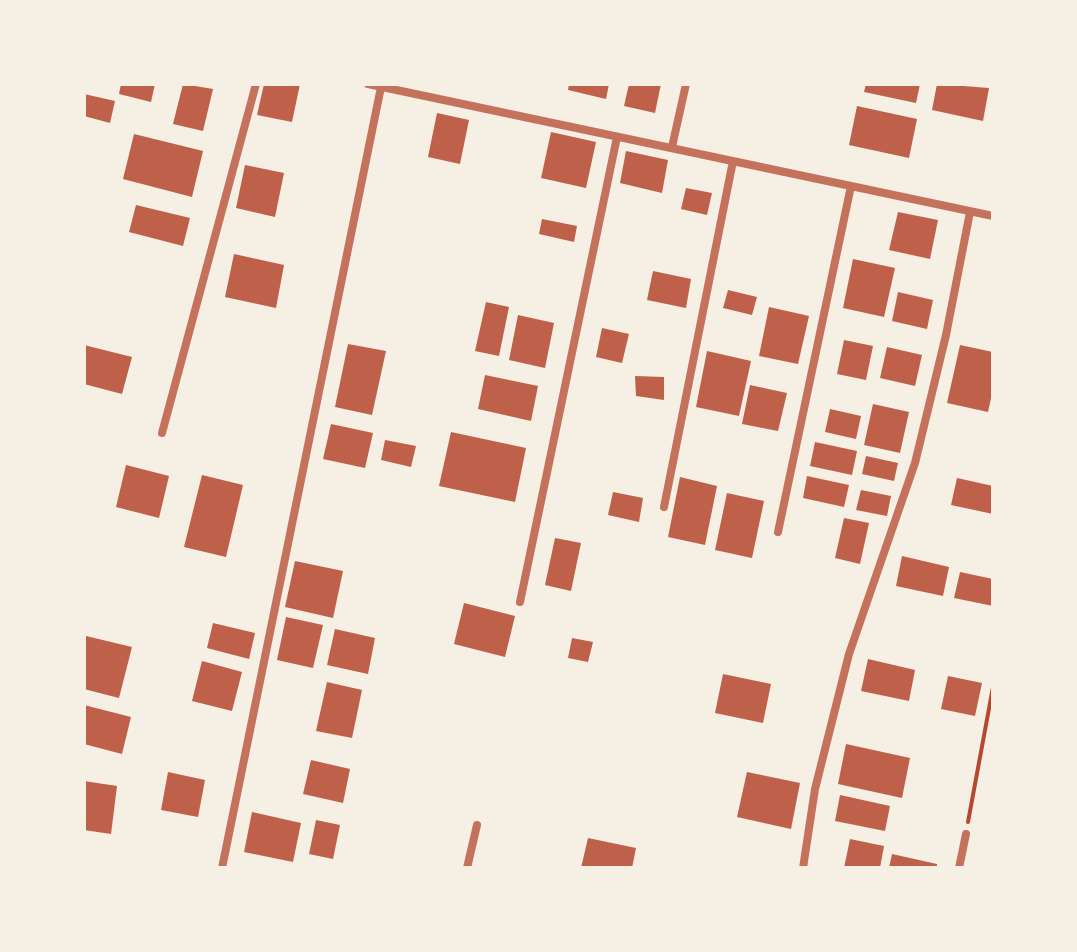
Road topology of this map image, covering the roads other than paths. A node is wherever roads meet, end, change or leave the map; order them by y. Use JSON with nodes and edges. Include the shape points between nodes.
{"nodes":[{"id":1,"x":256,"y":84,"type":"edge"},
{"id":2,"x":368,"y":84,"type":"edge"},
{"id":3,"x":686,"y":84,"type":"edge"},
{"id":4,"x":381,"y":87,"type":"junction"},
{"id":5,"x":617,"y":137,"type":"junction"},
{"id":6,"x":672,"y":147,"type":"junction"},
{"id":7,"x":733,"y":161,"type":"junction"},
{"id":8,"x":851,"y":186,"type":"junction"},
{"id":9,"x":970,"y":212,"type":"junction"},
{"id":10,"x":993,"y":216,"type":"edge"},
{"id":11,"x":162,"y":433,"type":"dead end"},
{"id":12,"x":664,"y":507,"type":"dead end"},
{"id":13,"x":778,"y":532,"type":"dead end"},
{"id":14,"x":520,"y":602,"type":"dead end"},
{"id":15,"x":477,"y":825,"type":"dead end"},
{"id":16,"x":966,"y":834,"type":"road end"},
{"id":17,"x":222,"y":868,"type":"edge"},
{"id":18,"x":467,"y":868,"type":"edge"},
{"id":19,"x":803,"y":868,"type":"edge"},
{"id":20,"x":959,"y":868,"type":"edge"}],
"edges":[{"from":1,"to":11,"type":"street"},
{"from":2,"to":4,"type":"street"},
{"from":3,"to":6,"type":"street"},
{"from":4,"to":5,"type":"street"},
{"from":4,"to":17,"type":"street"},
{"from":5,"to":6,"type":"street"},
{"from":5,"to":14,"type":"street"},
{"from":6,"to":7,"type":"street"},
{"from":7,"to":8,"type":"street"},
{"from":7,"to":12,"type":"street"},
{"from":8,"to":9,"type":"street"},
{"from":8,"to":13,"type":"street"},
{"from":9,"to":10,"type":"street"},
{"from":9,"to":19,"type":"street","via":[[915,463],[849,654],[815,789]]},
{"from":15,"to":18,"type":"street"},
{"from":16,"to":20,"type":"street"}]}
